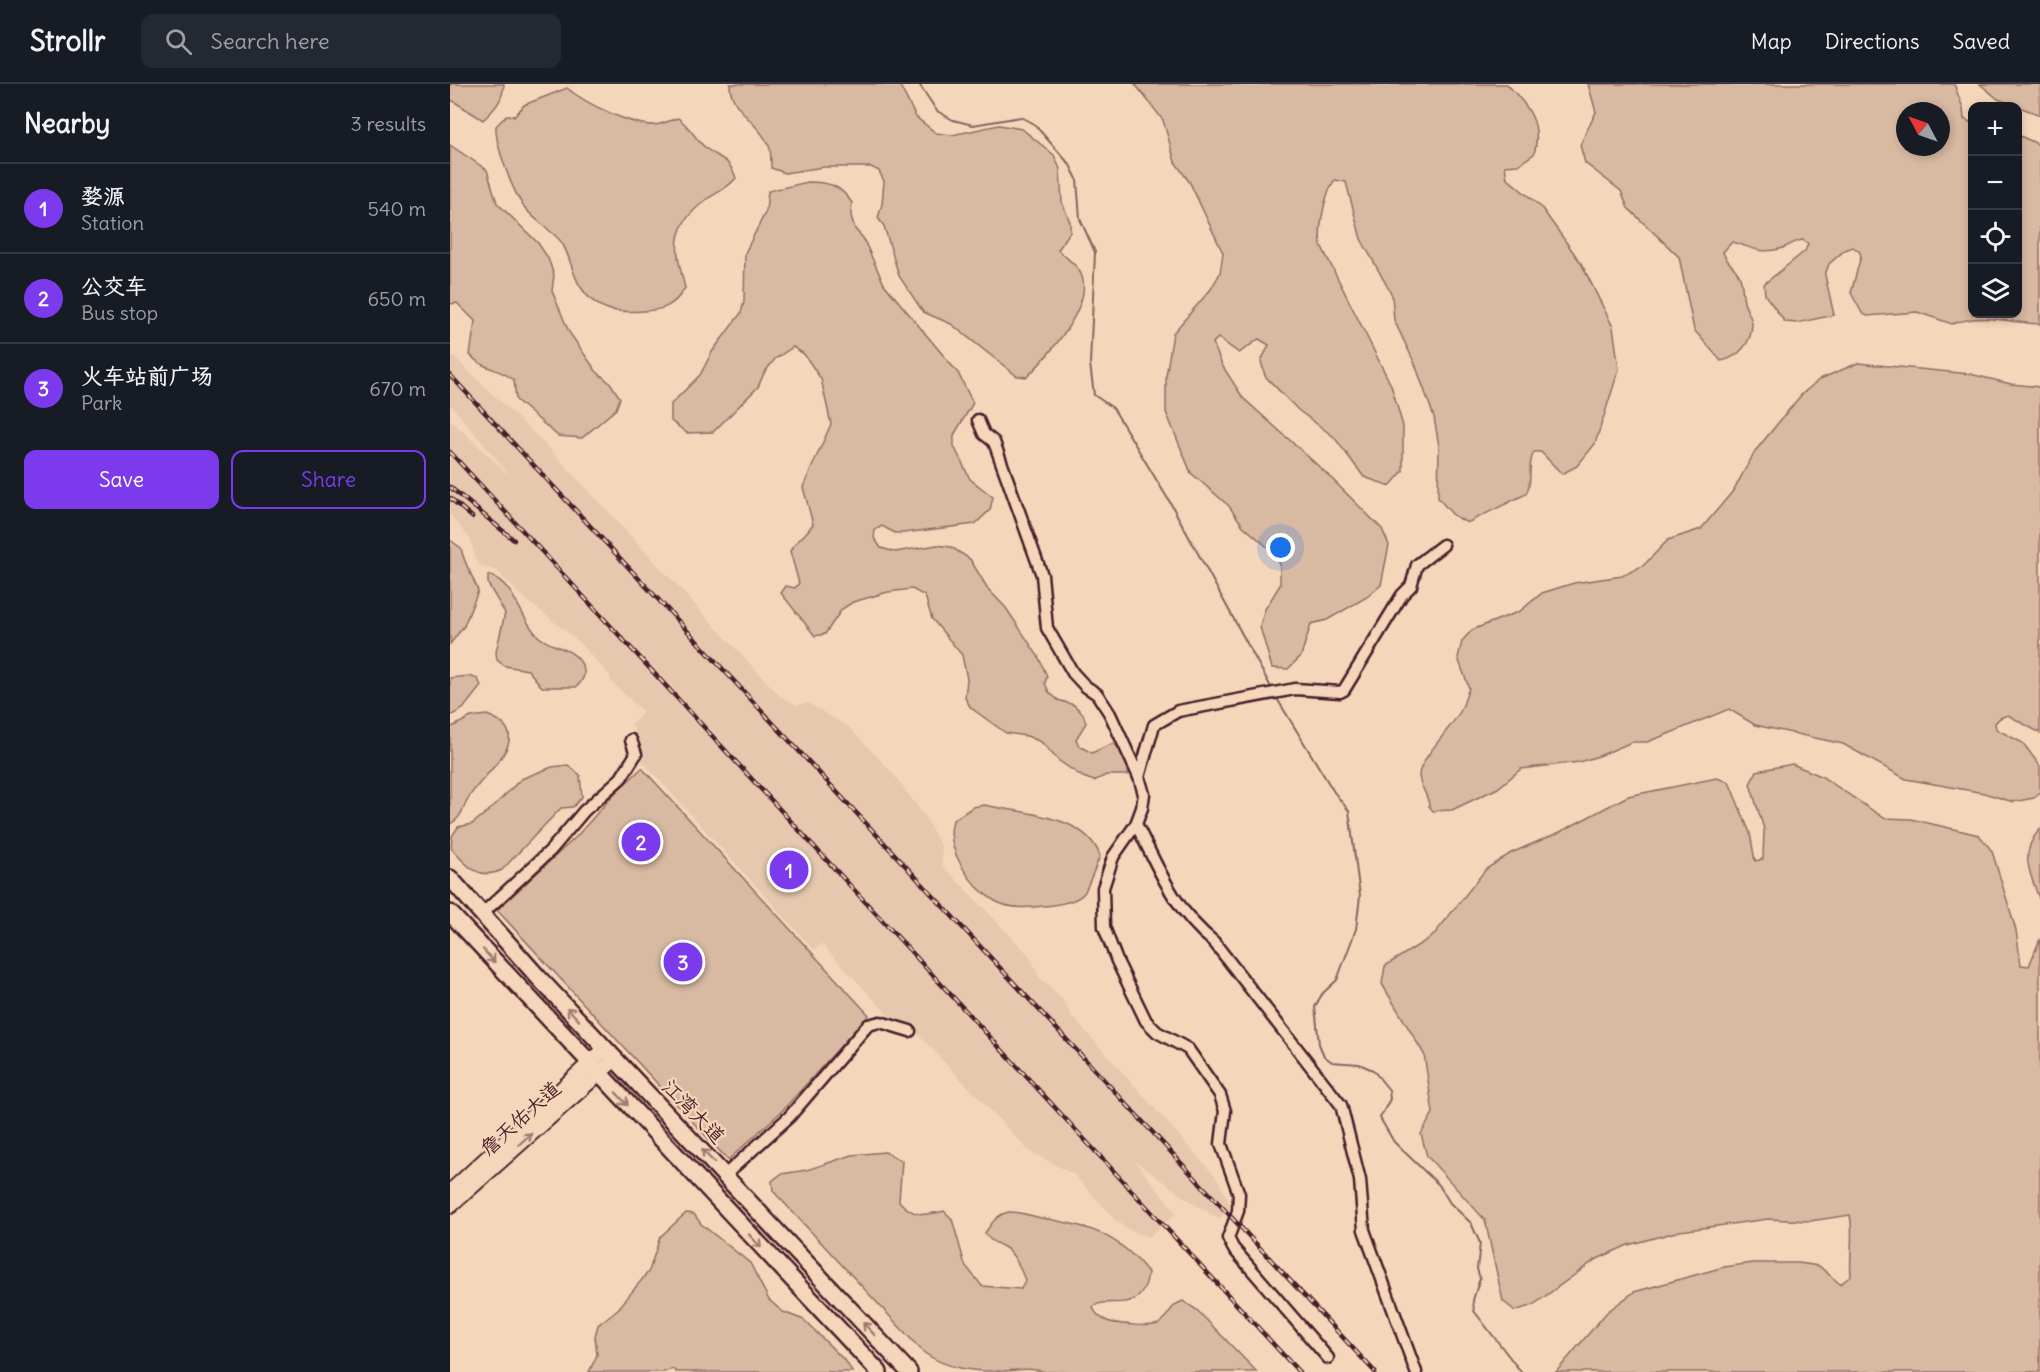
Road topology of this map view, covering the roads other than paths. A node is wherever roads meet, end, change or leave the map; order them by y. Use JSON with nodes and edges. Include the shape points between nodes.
{"nodes":[{"id":1,"x":978,"y":420,"type":"dead end"},
{"id":2,"x":1443,"y":545,"type":"dead end"},
{"id":3,"x":631,"y":740,"type":"dead end"},
{"id":4,"x":1139,"y":777,"type":"junction"},
{"id":5,"x":1136,"y":824,"type":"junction"},
{"id":6,"x":450,"y":878,"type":"edge"},
{"id":7,"x":450,"y":913,"type":"edge"},
{"id":8,"x":482,"y":914,"type":"junction"},
{"id":9,"x":909,"y":1032,"type":"dead end"},
{"id":10,"x":610,"y":1054,"type":"junction"},
{"id":11,"x":594,"y":1070,"type":"junction"},
{"id":12,"x":726,"y":1174,"type":"junction"},
{"id":13,"x":450,"y":1192,"type":"edge"},
{"id":14,"x":450,"y":1206,"type":"edge"},
{"id":15,"x":1328,"y":1358,"type":"dead end"},
{"id":16,"x":879,"y":1372,"type":"edge"},
{"id":17,"x":907,"y":1372,"type":"edge"},
{"id":18,"x":1416,"y":1372,"type":"edge"}],
"edges":[{"from":1,"to":4,"type":"street","via":[[984,434],[994,442],[1042,575],[1047,628],[1078,680],[1097,694],[1106,707]]},
{"from":2,"to":4,"type":"street","via":[[1417,565],[1411,586],[1344,690],[1295,689],[1178,711],[1151,730]]},
{"from":3,"to":8,"type":"street","via":[[636,754],[628,770]]},
{"from":4,"to":5,"type":"street","via":[[1144,794]]},
{"from":5,"to":15,"type":"street","via":[[1113,856],[1103,888],[1104,927],[1109,943],[1146,1022],[1188,1049],[1220,1095],[1225,1111],[1221,1144],[1239,1194],[1238,1211],[1228,1238],[1233,1248]]},
{"from":5,"to":18,"type":"street","via":[[1177,904],[1214,942],[1341,1105],[1360,1180],[1364,1230]]},
{"from":6,"to":8,"type":"highway","name":"江湾大道"},
{"from":7,"to":11,"type":"highway","one_way":true},
{"from":10,"to":8,"type":"highway","name":"江湾大道","one_way":true},
{"from":9,"to":12,"type":"street","via":[[880,1022],[868,1025],[789,1118]]},
{"from":10,"to":11,"type":"main road","name":"詹天佑大道"},
{"from":12,"to":10,"type":"highway","name":"江湾大道","one_way":true},
{"from":11,"to":13,"type":"main road","name":"詹天佑大道"},
{"from":14,"to":11,"type":"main road","name":"詹天佑大道","one_way":true},
{"from":11,"to":16,"type":"highway","one_way":true},
{"from":17,"to":12,"type":"highway","name":"江湾大道","one_way":true}]}
